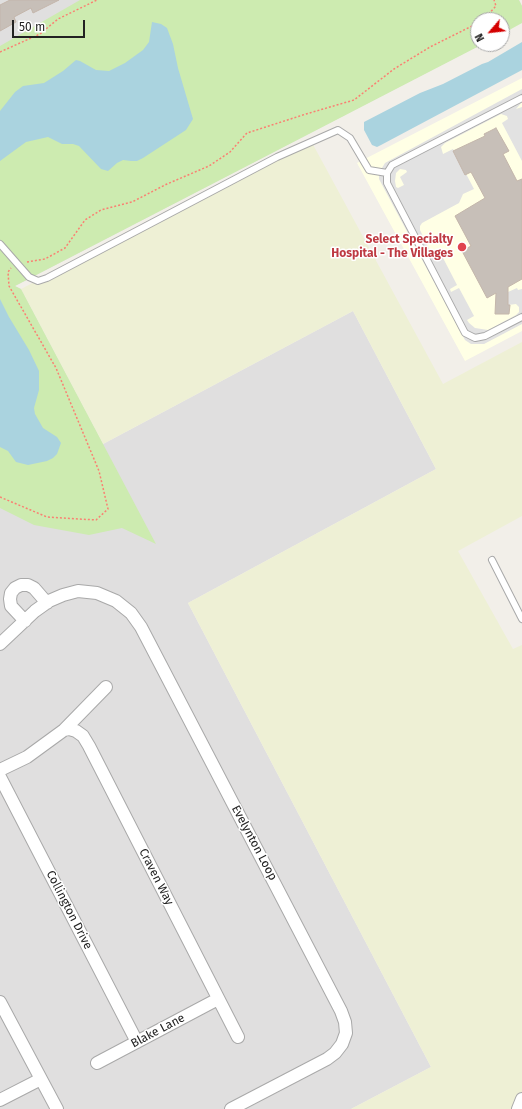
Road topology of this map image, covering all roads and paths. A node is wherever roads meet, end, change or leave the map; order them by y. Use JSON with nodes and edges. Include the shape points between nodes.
{"nodes":[{"id":1,"x":97,"y":0,"type":"edge"},
{"id":2,"x":494,"y":0,"type":"edge"},
{"id":3,"x":491,"y":12,"type":"edge"},
{"id":4,"x":470,"y":27,"type":"edge"},
{"id":5,"x":0,"y":52,"type":"edge"},
{"id":6,"x":522,"y":98,"type":"edge"},
{"id":7,"x":387,"y":173,"type":"junction"},
{"id":8,"x":0,"y":244,"type":"edge"},
{"id":9,"x":17,"y":263,"type":"junction"},
{"id":10,"x":522,"y":317,"type":"edge"},
{"id":11,"x":0,"y":497,"type":"edge"},
{"id":12,"x":492,"y":560,"type":"dead end"},
{"id":13,"x":47,"y":603,"type":"junction"},
{"id":14,"x":522,"y":619,"type":"edge"},
{"id":15,"x":25,"y":621,"type":"junction"},
{"id":16,"x":0,"y":644,"type":"edge"},
{"id":17,"x":106,"y":687,"type":"dead end"},
{"id":18,"x":64,"y":730,"type":"junction"},
{"id":19,"x":0,"y":770,"type":"edge"},
{"id":20,"x":0,"y":778,"type":"edge"},
{"id":21,"x":218,"y":999,"type":"junction"},
{"id":22,"x":0,"y":1002,"type":"edge"},
{"id":23,"x":238,"y":1037,"type":"dead end"},
{"id":24,"x":137,"y":1042,"type":"junction"},
{"id":25,"x":97,"y":1063,"type":"dead end"},
{"id":26,"x":41,"y":1079,"type":"junction"},
{"id":27,"x":522,"y":1099,"type":"edge"},
{"id":28,"x":0,"y":1100,"type":"edge"},
{"id":29,"x":57,"y":1109,"type":"edge"},
{"id":30,"x":231,"y":1109,"type":"edge"},
{"id":31,"x":518,"y":1109,"type":"edge"}],
"edges":[{"from":1,"to":5,"type":"path","via":[[58,19],[40,34]]},
{"from":2,"to":3,"type":"path","via":[[496,6]]},
{"from":4,"to":9,"type":"path","via":[[394,69],[354,100],[247,133],[230,152],[208,166],[132,202],[101,210],[85,220],[66,248],[45,259]]},
{"from":6,"to":7,"type":"lane","via":[[392,165]]},
{"from":7,"to":9,"type":"lane","via":[[369,170],[350,138],[338,130],[276,157],[47,278],[38,280],[29,277]]},
{"from":7,"to":10,"type":"lane","via":[[387,183],[465,333],[475,338],[485,336]]},
{"from":8,"to":9,"type":"lane"},
{"from":9,"to":11,"type":"path","via":[[8,272],[9,286],[56,368],[99,471],[108,509],[96,520],[47,517]]},
{"from":12,"to":14,"type":"lane"},
{"from":13,"to":15,"type":"street","name":"Evelynton Loop"},
{"from":13,"to":15,"type":"street","via":[[28,585],[15,588],[11,593],[11,606]]},
{"from":13,"to":30,"type":"street","name":"Evelynton Loop","via":[[78,591],[97,593],[116,601],[131,613],[142,627],[338,1004],[345,1022],[346,1033],[335,1053]]},
{"from":15,"to":16,"type":"street","name":"Evelynton Loop"},
{"from":17,"to":18,"type":"street"},
{"from":18,"to":19,"type":"street","via":[[27,757]]},
{"from":18,"to":21,"type":"street","name":"Craven Way","via":[[76,731],[83,736],[89,746]]},
{"from":20,"to":24,"type":"street","name":"Collington Drive"},
{"from":21,"to":23,"type":"street","name":"Craven Way"},
{"from":21,"to":24,"type":"street","name":"Blake Lane"},
{"from":22,"to":26,"type":"street"},
{"from":24,"to":25,"type":"street","name":"Blake Lane"},
{"from":26,"to":28,"type":"street"},
{"from":26,"to":29,"type":"street"},
{"from":27,"to":31,"type":"street"}]}
